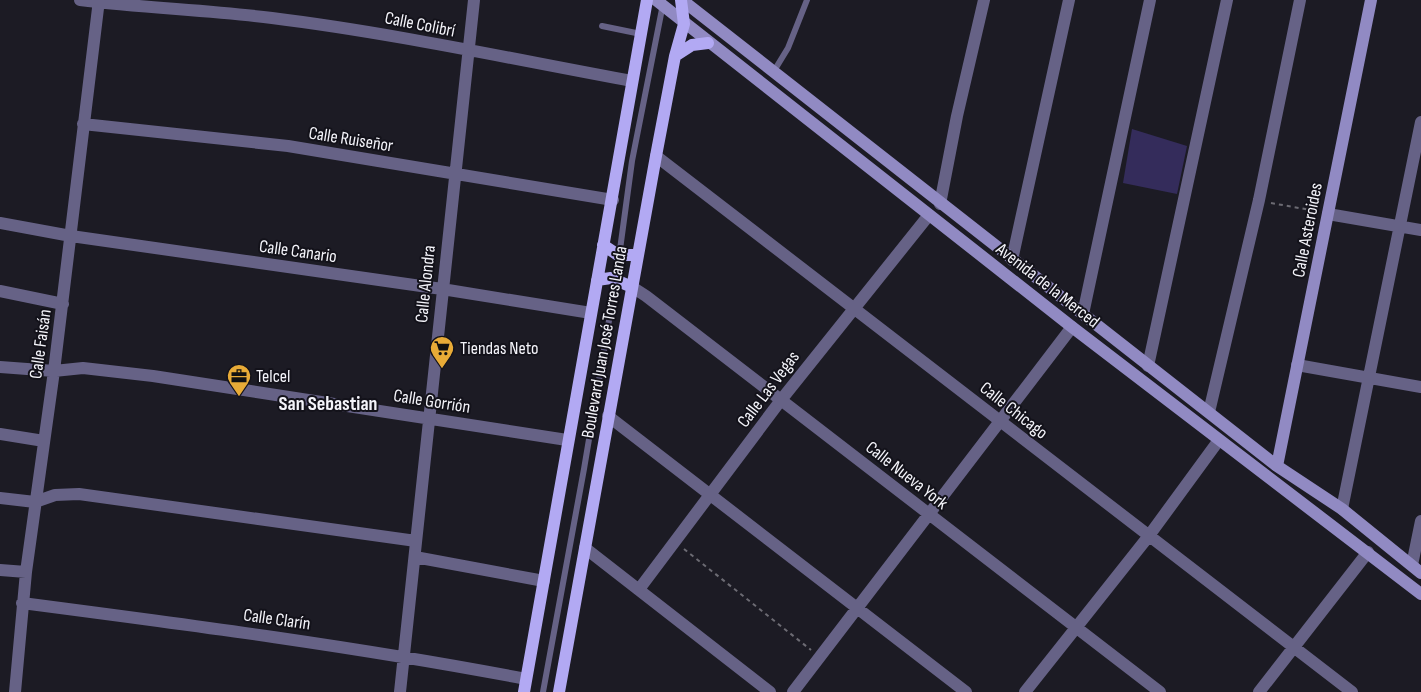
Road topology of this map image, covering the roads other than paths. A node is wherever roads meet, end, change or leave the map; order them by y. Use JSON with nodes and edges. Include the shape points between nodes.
{"nodes":[{"id":1,"x":80,"y":0,"type":"edge"},
{"id":2,"x":99,"y":0,"type":"edge"},
{"id":3,"x":474,"y":0,"type":"edge"},
{"id":4,"x":647,"y":0,"type":"edge"},
{"id":5,"x":682,"y":0,"type":"edge"},
{"id":6,"x":808,"y":0,"type":"edge"},
{"id":7,"x":984,"y":0,"type":"edge"},
{"id":8,"x":1069,"y":0,"type":"edge"},
{"id":9,"x":1150,"y":0,"type":"edge"},
{"id":10,"x":1227,"y":0,"type":"edge"},
{"id":11,"x":1300,"y":0,"type":"edge"},
{"id":12,"x":1371,"y":0,"type":"edge"},
{"id":13,"x":660,"y":3,"type":"edge"},
{"id":14,"x":684,"y":24,"type":"junction"},
{"id":15,"x":602,"y":26,"type":"dead end"},
{"id":16,"x":641,"y":34,"type":"junction"},
{"id":17,"x":708,"y":43,"type":"junction"},
{"id":18,"x":468,"y":52,"type":"junction"},
{"id":19,"x":675,"y":56,"type":"junction"},
{"id":20,"x":774,"y":71,"type":"junction"},
{"id":21,"x":632,"y":81,"type":"junction"},
{"id":22,"x":1421,"y":122,"type":"edge"},
{"id":23,"x":83,"y":124,"type":"junction"},
{"id":24,"x":656,"y":156,"type":"junction"},
{"id":25,"x":455,"y":174,"type":"junction"},
{"id":26,"x":612,"y":200,"type":"junction"},
{"id":27,"x":940,"y":204,"type":"junction"},
{"id":28,"x":1328,"y":214,"type":"junction"},
{"id":29,"x":929,"y":215,"type":"junction"},
{"id":30,"x":0,"y":223,"type":"edge"},
{"id":31,"x":1399,"y":225,"type":"junction"},
{"id":32,"x":1421,"y":230,"type":"edge"},
{"id":33,"x":71,"y":236,"type":"junction"},
{"id":34,"x":603,"y":245,"type":"junction"},
{"id":35,"x":618,"y":255,"type":"junction"},
{"id":36,"x":638,"y":255,"type":"junction"},
{"id":37,"x":1012,"y":260,"type":"junction"},
{"id":38,"x":616,"y":279,"type":"junction"},
{"id":39,"x":597,"y":280,"type":"junction"},
{"id":40,"x":632,"y":287,"type":"junction"},
{"id":41,"x":442,"y":289,"type":"junction"},
{"id":42,"x":0,"y":291,"type":"edge"},
{"id":43,"x":63,"y":304,"type":"junction"},
{"id":44,"x":853,"y":308,"type":"junction"},
{"id":45,"x":591,"y":313,"type":"junction"},
{"id":46,"x":1082,"y":314,"type":"junction"},
{"id":47,"x":1072,"y":327,"type":"junction"},
{"id":48,"x":1297,"y":365,"type":"junction"},
{"id":49,"x":1148,"y":366,"type":"junction"},
{"id":50,"x":0,"y":367,"type":"edge"},
{"id":51,"x":54,"y":371,"type":"junction"},
{"id":52,"x":1368,"y":378,"type":"junction"},
{"id":53,"x":1421,"y":387,"type":"edge"},
{"id":54,"x":781,"y":400,"type":"junction"},
{"id":55,"x":1209,"y":412,"type":"junction"},
{"id":56,"x":608,"y":416,"type":"junction"},
{"id":57,"x":429,"y":418,"type":"junction"},
{"id":58,"x":1000,"y":423,"type":"junction"},
{"id":59,"x":0,"y":434,"type":"edge"},
{"id":60,"x":567,"y":440,"type":"junction"},
{"id":61,"x":1219,"y":440,"type":"junction"},
{"id":62,"x":44,"y":441,"type":"junction"},
{"id":63,"x":1277,"y":466,"type":"junction"},
{"id":64,"x":712,"y":495,"type":"junction"},
{"id":65,"x":0,"y":498,"type":"edge"},
{"id":66,"x":35,"y":502,"type":"junction"},
{"id":67,"x":1342,"y":509,"type":"junction"},
{"id":68,"x":930,"y":515,"type":"junction"},
{"id":69,"x":1421,"y":521,"type":"edge"},
{"id":70,"x":1148,"y":537,"type":"junction"},
{"id":71,"x":416,"y":541,"type":"junction"},
{"id":72,"x":585,"y":548,"type":"junction"},
{"id":73,"x":1368,"y":552,"type":"junction"},
{"id":74,"x":415,"y":557,"type":"junction"},
{"id":75,"x":1417,"y":569,"type":"edge"},
{"id":76,"x":0,"y":570,"type":"edge"},
{"id":77,"x":26,"y":572,"type":"junction"},
{"id":78,"x":544,"y":580,"type":"junction"},
{"id":79,"x":640,"y":588,"type":"junction"},
{"id":80,"x":1421,"y":594,"type":"edge"},
{"id":81,"x":22,"y":604,"type":"junction"},
{"id":82,"x":859,"y":608,"type":"junction"},
{"id":83,"x":1074,"y":628,"type":"junction"},
{"id":84,"x":1295,"y":646,"type":"junction"},
{"id":85,"x":404,"y":656,"type":"junction"},
{"id":86,"x":526,"y":679,"type":"junction"},
{"id":87,"x":14,"y":692,"type":"edge"},
{"id":88,"x":400,"y":692,"type":"edge"},
{"id":89,"x":524,"y":692,"type":"edge"},
{"id":90,"x":543,"y":692,"type":"edge"},
{"id":91,"x":559,"y":692,"type":"edge"},
{"id":92,"x":770,"y":692,"type":"edge"},
{"id":93,"x":793,"y":692,"type":"edge"},
{"id":94,"x":966,"y":692,"type":"edge"},
{"id":95,"x":1025,"y":692,"type":"edge"},
{"id":96,"x":1160,"y":692,"type":"edge"},
{"id":97,"x":1259,"y":692,"type":"edge"},
{"id":98,"x":1352,"y":692,"type":"edge"}],
"edges":[{"from":1,"to":2,"type":"street","name":"Calle Colibrí"},
{"from":2,"to":18,"type":"street","name":"Calle Colibrí","via":[[272,18],[410,38]]},
{"from":2,"to":23,"type":"street","name":"Calle Faisán"},
{"from":3,"to":18,"type":"street","name":"Calle Alondra"},
{"from":4,"to":16,"type":"main road","name":"Boulevard Juan José Torres Landa"},
{"from":5,"to":14,"type":"main road","name":"Boulevard Juan José Torres Landa"},
{"from":5,"to":20,"type":"street","name":"Avenida de la Merced"},
{"from":6,"to":20,"type":"lane","via":[[788,48]]},
{"from":7,"to":27,"type":"street"},
{"from":8,"to":37,"type":"street"},
{"from":9,"to":46,"type":"street"},
{"from":10,"to":49,"type":"street"},
{"from":11,"to":55,"type":"street","via":[[1259,200]]},
{"from":12,"to":28,"type":"street","name":"Calle Asteroides"},
{"from":13,"to":14,"type":"street","name":"Avenida de la Merced"},
{"from":13,"to":35,"type":"lane"},
{"from":14,"to":17,"type":"street","name":"Avenida de la Merced"},
{"from":14,"to":19,"type":"main road","name":"Boulevard Juan José Torres Landa"},
{"from":15,"to":16,"type":"lane"},
{"from":16,"to":21,"type":"main road","name":"Boulevard Juan José Torres Landa"},
{"from":17,"to":19,"type":"main road","via":[[692,45]]},
{"from":17,"to":29,"type":"street","name":"Avenida de la Merced"},
{"from":18,"to":21,"type":"street","name":"Calle Colibrí"},
{"from":18,"to":25,"type":"street","name":"Calle Alondra"},
{"from":19,"to":24,"type":"main road","name":"Boulevard Juan José Torres Landa"},
{"from":20,"to":27,"type":"street","name":"Avenida de la Merced"},
{"from":21,"to":26,"type":"main road","name":"Boulevard Juan José Torres Landa"},
{"from":22,"to":31,"type":"street"},
{"from":23,"to":25,"type":"street","name":"Calle Ruiseñor","via":[[288,146]]},
{"from":23,"to":33,"type":"street","name":"Calle Faisán"},
{"from":24,"to":36,"type":"main road","name":"Boulevard Juan José Torres Landa"},
{"from":24,"to":44,"type":"street","name":"Calle Chicago"},
{"from":25,"to":26,"type":"street","name":"Calle Ruiseñor"},
{"from":25,"to":41,"type":"street","name":"Calle Alondra"},
{"from":26,"to":34,"type":"main road","name":"Boulevard Juan José Torres Landa"},
{"from":27,"to":37,"type":"street","name":"Avenida de la Merced"},
{"from":28,"to":31,"type":"street"},
{"from":28,"to":48,"type":"street","name":"Calle Asteroides"},
{"from":29,"to":44,"type":"street","name":"Calle Las Vegas"},
{"from":29,"to":47,"type":"street","name":"Avenida de la Merced"},
{"from":30,"to":33,"type":"street","name":"Calle Canario"},
{"from":31,"to":32,"type":"street"},
{"from":31,"to":52,"type":"street"},
{"from":33,"to":41,"type":"street","name":"Calle Canario"},
{"from":33,"to":43,"type":"street","name":"Calle Faisán"},
{"from":34,"to":35,"type":"main road"},
{"from":34,"to":39,"type":"main road","name":"Boulevard Juan José Torres Landa"},
{"from":35,"to":36,"type":"main road"},
{"from":35,"to":38,"type":"lane"},
{"from":36,"to":40,"type":"main road","name":"Boulevard Juan José Torres Landa"},
{"from":37,"to":46,"type":"street","name":"Avenida de la Merced"},
{"from":38,"to":39,"type":"main road","via":[[606,277]]},
{"from":38,"to":40,"type":"main road"},
{"from":38,"to":90,"type":"lane"},
{"from":39,"to":45,"type":"main road","name":"Boulevard Juan José Torres Landa"},
{"from":40,"to":54,"type":"street","name":"Calle Nueva York"},
{"from":40,"to":56,"type":"main road","name":"Boulevard Juan José Torres Landa"},
{"from":41,"to":45,"type":"street","name":"Calle Canario"},
{"from":41,"to":57,"type":"street","name":"Calle Alondra"},
{"from":42,"to":43,"type":"street"},
{"from":43,"to":51,"type":"street","name":"Calle Faisán"},
{"from":44,"to":54,"type":"street","name":"Calle Las Vegas"},
{"from":44,"to":58,"type":"street","name":"Calle Chicago"},
{"from":45,"to":60,"type":"main road","name":"Boulevard Juan José Torres Landa"},
{"from":46,"to":49,"type":"street","name":"Avenida de la Merced"},
{"from":47,"to":58,"type":"street"},
{"from":47,"to":61,"type":"street","name":"Avenida de la Merced"},
{"from":48,"to":52,"type":"street"},
{"from":48,"to":63,"type":"street","name":"Calle Asteroides"},
{"from":49,"to":55,"type":"street","name":"Avenida de la Merced"},
{"from":50,"to":51,"type":"street","name":"Calle Gorrión"},
{"from":51,"to":57,"type":"street","name":"Calle Gorrión","via":[[83,368],[153,376]]},
{"from":51,"to":62,"type":"street","name":"Calle Faisán"},
{"from":52,"to":53,"type":"street"},
{"from":52,"to":67,"type":"street"},
{"from":54,"to":64,"type":"street","name":"Calle Las Vegas"},
{"from":54,"to":68,"type":"street","name":"Calle Nueva York"},
{"from":55,"to":63,"type":"street","name":"Avenida de la Merced"},
{"from":56,"to":64,"type":"street"},
{"from":56,"to":72,"type":"main road","name":"Boulevard Juan José Torres Landa"},
{"from":57,"to":60,"type":"street","name":"Calle Gorrión"},
{"from":57,"to":71,"type":"street","name":"Calle Alondra"},
{"from":58,"to":68,"type":"street"},
{"from":58,"to":70,"type":"street","name":"Calle Chicago"},
{"from":59,"to":62,"type":"street"},
{"from":60,"to":78,"type":"main road","name":"Boulevard Juan José Torres Landa"},
{"from":61,"to":70,"type":"street"},
{"from":61,"to":73,"type":"street","name":"Avenida de la Merced"},
{"from":62,"to":66,"type":"street","name":"Calle Faisán"},
{"from":63,"to":67,"type":"street","name":"Avenida de la Merced"},
{"from":64,"to":79,"type":"street","name":"Calle Las Vegas"},
{"from":64,"to":82,"type":"street"},
{"from":65,"to":66,"type":"street"},
{"from":66,"to":71,"type":"street","via":[[55,494],[79,494]]},
{"from":66,"to":77,"type":"street","name":"Calle Faisán"},
{"from":67,"to":75,"type":"street","name":"Avenida de la Merced"},
{"from":68,"to":82,"type":"street"},
{"from":68,"to":83,"type":"street","name":"Calle Nueva York"},
{"from":69,"to":75,"type":"street"},
{"from":70,"to":83,"type":"street"},
{"from":70,"to":84,"type":"street","name":"Calle Chicago"},
{"from":71,"to":74,"type":"street","name":"Calle Alondra"},
{"from":72,"to":79,"type":"street"},
{"from":72,"to":91,"type":"main road","name":"Boulevard Juan José Torres Landa"},
{"from":73,"to":80,"type":"street","name":"Avenida de la Merced"},
{"from":73,"to":84,"type":"street"},
{"from":74,"to":78,"type":"street"},
{"from":74,"to":85,"type":"street","name":"Calle Alondra"},
{"from":76,"to":77,"type":"street"},
{"from":77,"to":81,"type":"street","name":"Calle Faisán"},
{"from":78,"to":86,"type":"main road","name":"Boulevard Juan José Torres Landa"},
{"from":79,"to":92,"type":"street"},
{"from":81,"to":85,"type":"street","name":"Calle Clarín"},
{"from":81,"to":87,"type":"street","name":"Calle Faisán"},
{"from":82,"to":93,"type":"street"},
{"from":82,"to":94,"type":"street"},
{"from":83,"to":95,"type":"street"},
{"from":83,"to":96,"type":"street","name":"Calle Nueva York"},
{"from":84,"to":97,"type":"street"},
{"from":84,"to":98,"type":"street","name":"Calle Chicago"},
{"from":85,"to":86,"type":"street","name":"Calle Clarín"},
{"from":85,"to":88,"type":"street","name":"Calle Alondra"},
{"from":86,"to":89,"type":"main road","name":"Boulevard Juan José Torres Landa"}]}
